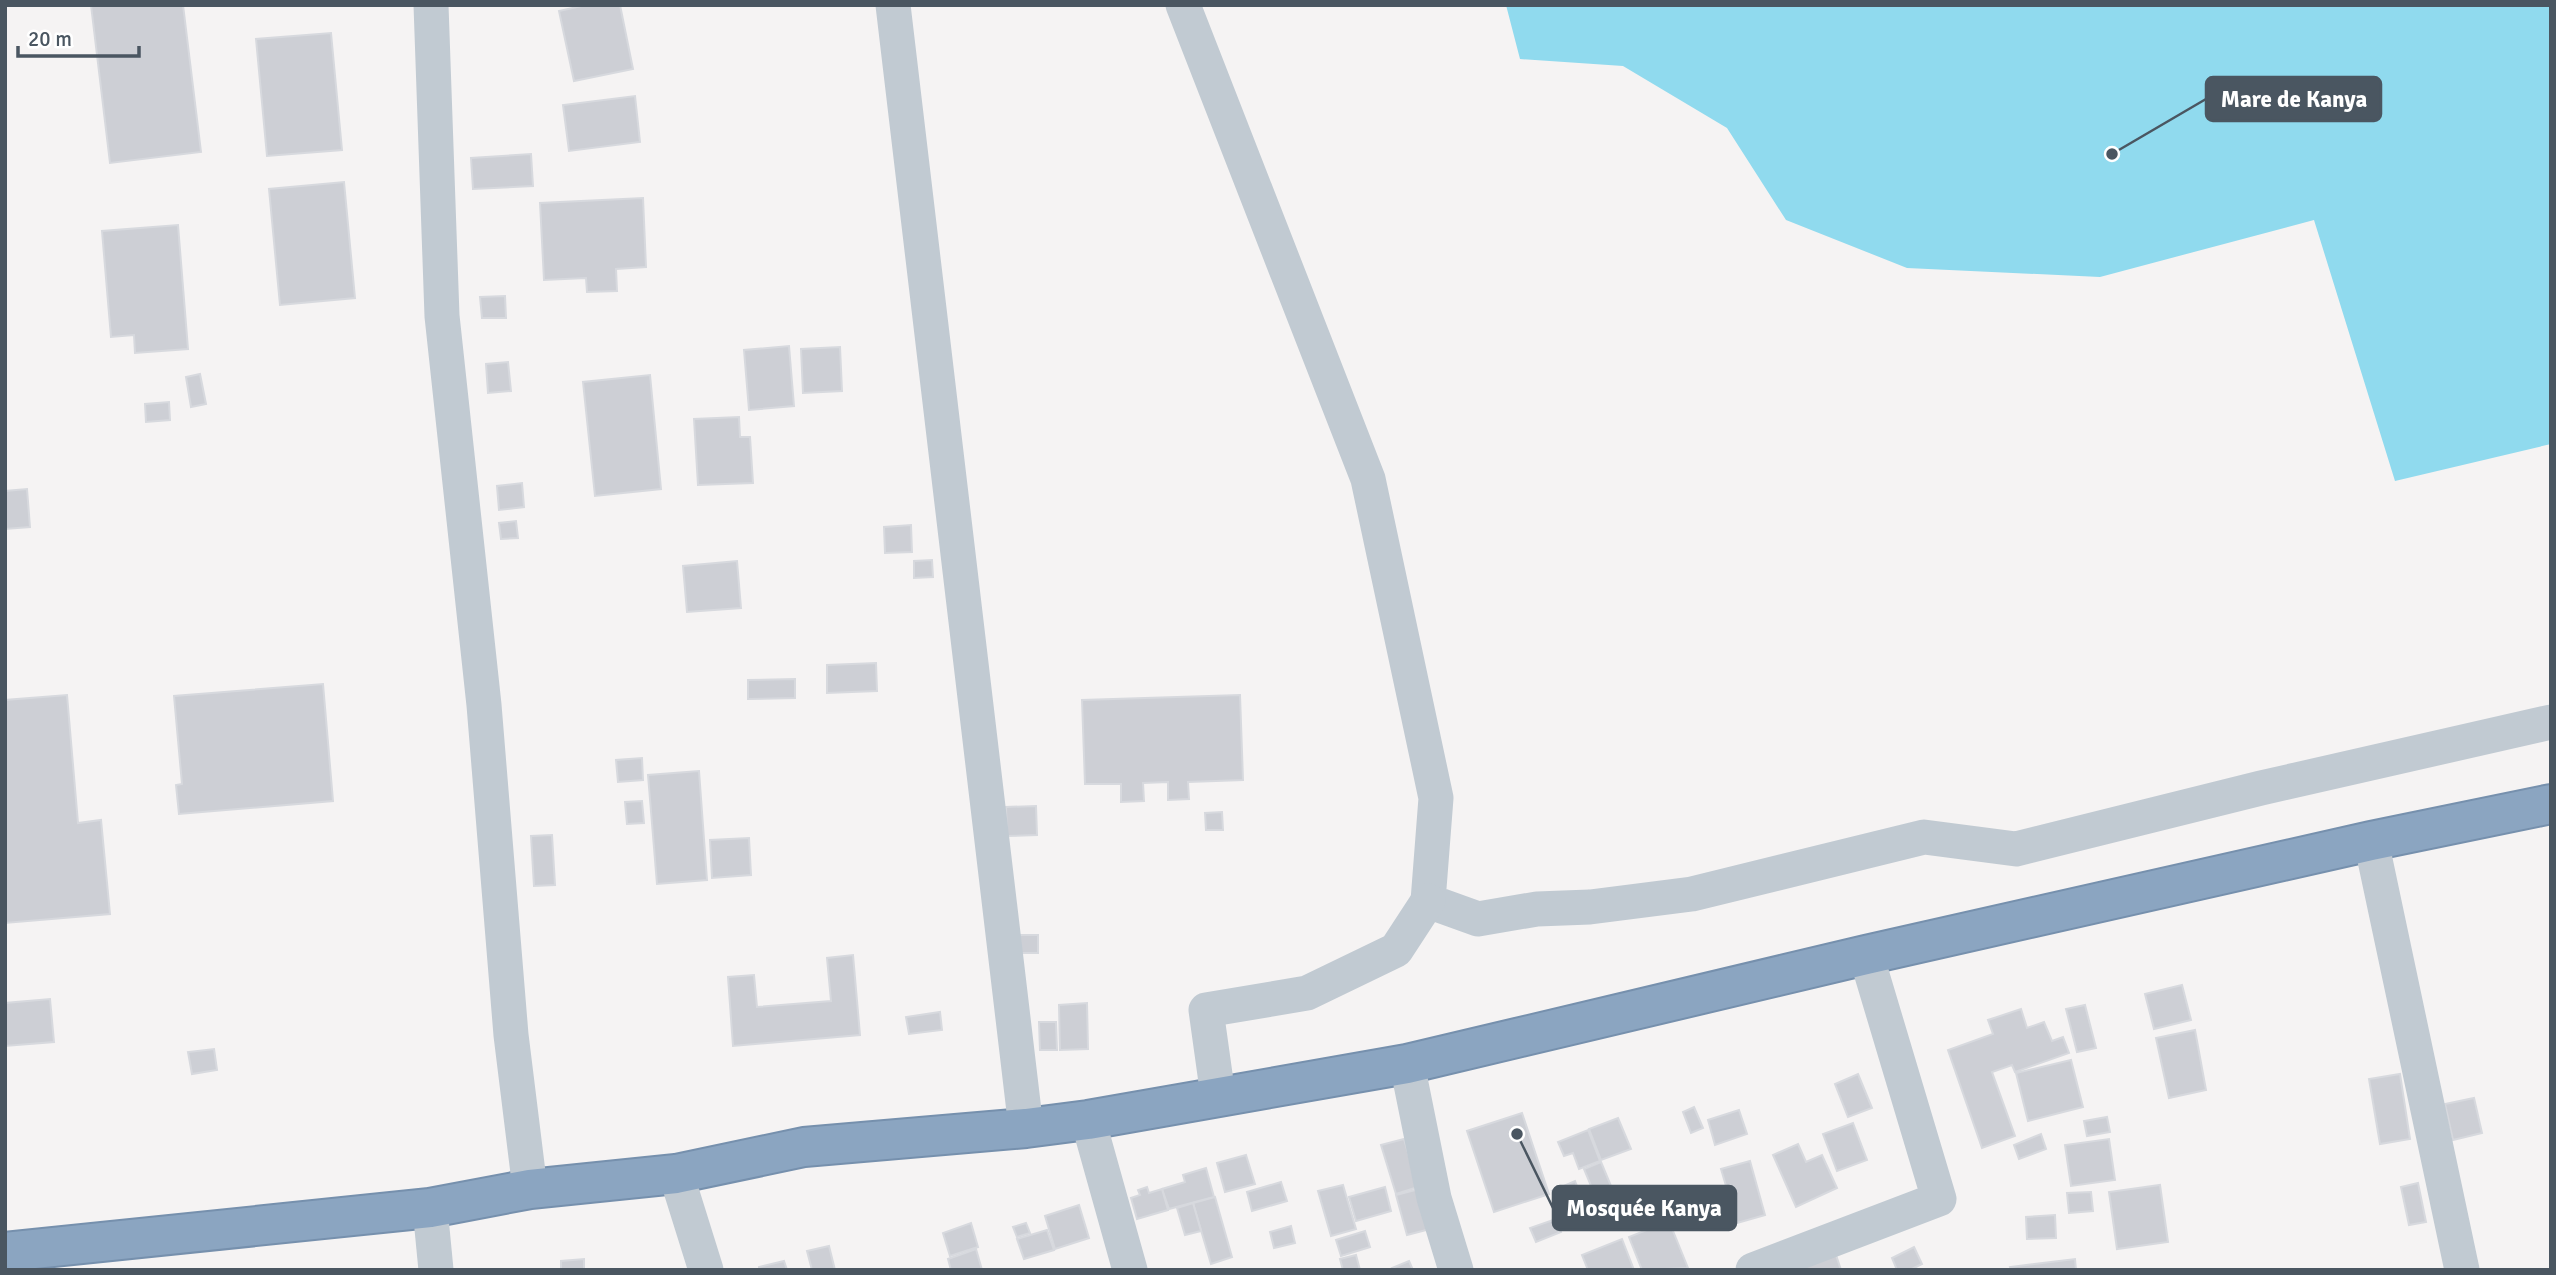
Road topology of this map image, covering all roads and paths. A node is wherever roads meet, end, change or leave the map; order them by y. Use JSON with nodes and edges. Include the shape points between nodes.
{"nodes":[{"id":1,"x":431,"y":5,"type":"edge"},
{"id":2,"x":893,"y":5,"type":"edge"},
{"id":3,"x":1182,"y":5,"type":"edge"},
{"id":4,"x":2551,"y":722,"type":"edge"},
{"id":5,"x":2551,"y":804,"type":"edge"},
{"id":6,"x":2371,"y":841,"type":"junction"},
{"id":7,"x":1428,"y":901,"type":"junction"},
{"id":8,"x":1866,"y":955,"type":"junction"},
{"id":9,"x":1407,"y":1064,"type":"junction"},
{"id":10,"x":1218,"y":1096,"type":"junction"},
{"id":11,"x":1088,"y":1121,"type":"junction"},
{"id":12,"x":1026,"y":1128,"type":"junction"},
{"id":13,"x":676,"y":1174,"type":"junction"},
{"id":14,"x":530,"y":1189,"type":"junction"},
{"id":15,"x":430,"y":1208,"type":"junction"},
{"id":16,"x":5,"y":1252,"type":"edge"},
{"id":17,"x":73,"y":1257,"type":"edge"},
{"id":18,"x":436,"y":1270,"type":"edge"},
{"id":19,"x":706,"y":1270,"type":"edge"},
{"id":20,"x":1130,"y":1270,"type":"edge"},
{"id":21,"x":1456,"y":1270,"type":"edge"},
{"id":22,"x":1753,"y":1270,"type":"edge"},
{"id":23,"x":2462,"y":1270,"type":"edge"}],
"edges":[{"from":1,"to":14,"type":"street","via":[[442,316]]},
{"from":2,"to":12,"type":"street"},
{"from":3,"to":7,"type":"street","via":[[1368,479],[1436,797]]},
{"from":4,"to":7,"type":"street","via":[[2016,849],[1924,837],[1692,894],[1478,919]]},
{"from":5,"to":6,"type":"highway"},
{"from":6,"to":8,"type":"highway"},
{"from":6,"to":23,"type":"street"},
{"from":7,"to":10,"type":"street","via":[[1396,950],[1307,993],[1206,1010]]},
{"from":8,"to":9,"type":"highway"},
{"from":8,"to":22,"type":"street","via":[[1939,1199]]},
{"from":9,"to":10,"type":"highway"},
{"from":9,"to":21,"type":"street","via":[[1434,1198]]},
{"from":10,"to":11,"type":"highway"},
{"from":11,"to":12,"type":"highway"},
{"from":11,"to":20,"type":"street"},
{"from":12,"to":13,"type":"highway","via":[[804,1147]]},
{"from":13,"to":14,"type":"highway"},
{"from":13,"to":19,"type":"street"},
{"from":14,"to":15,"type":"highway"},
{"from":15,"to":17,"type":"highway"},
{"from":15,"to":18,"type":"street"},
{"from":16,"to":17,"type":"highway"}]}
